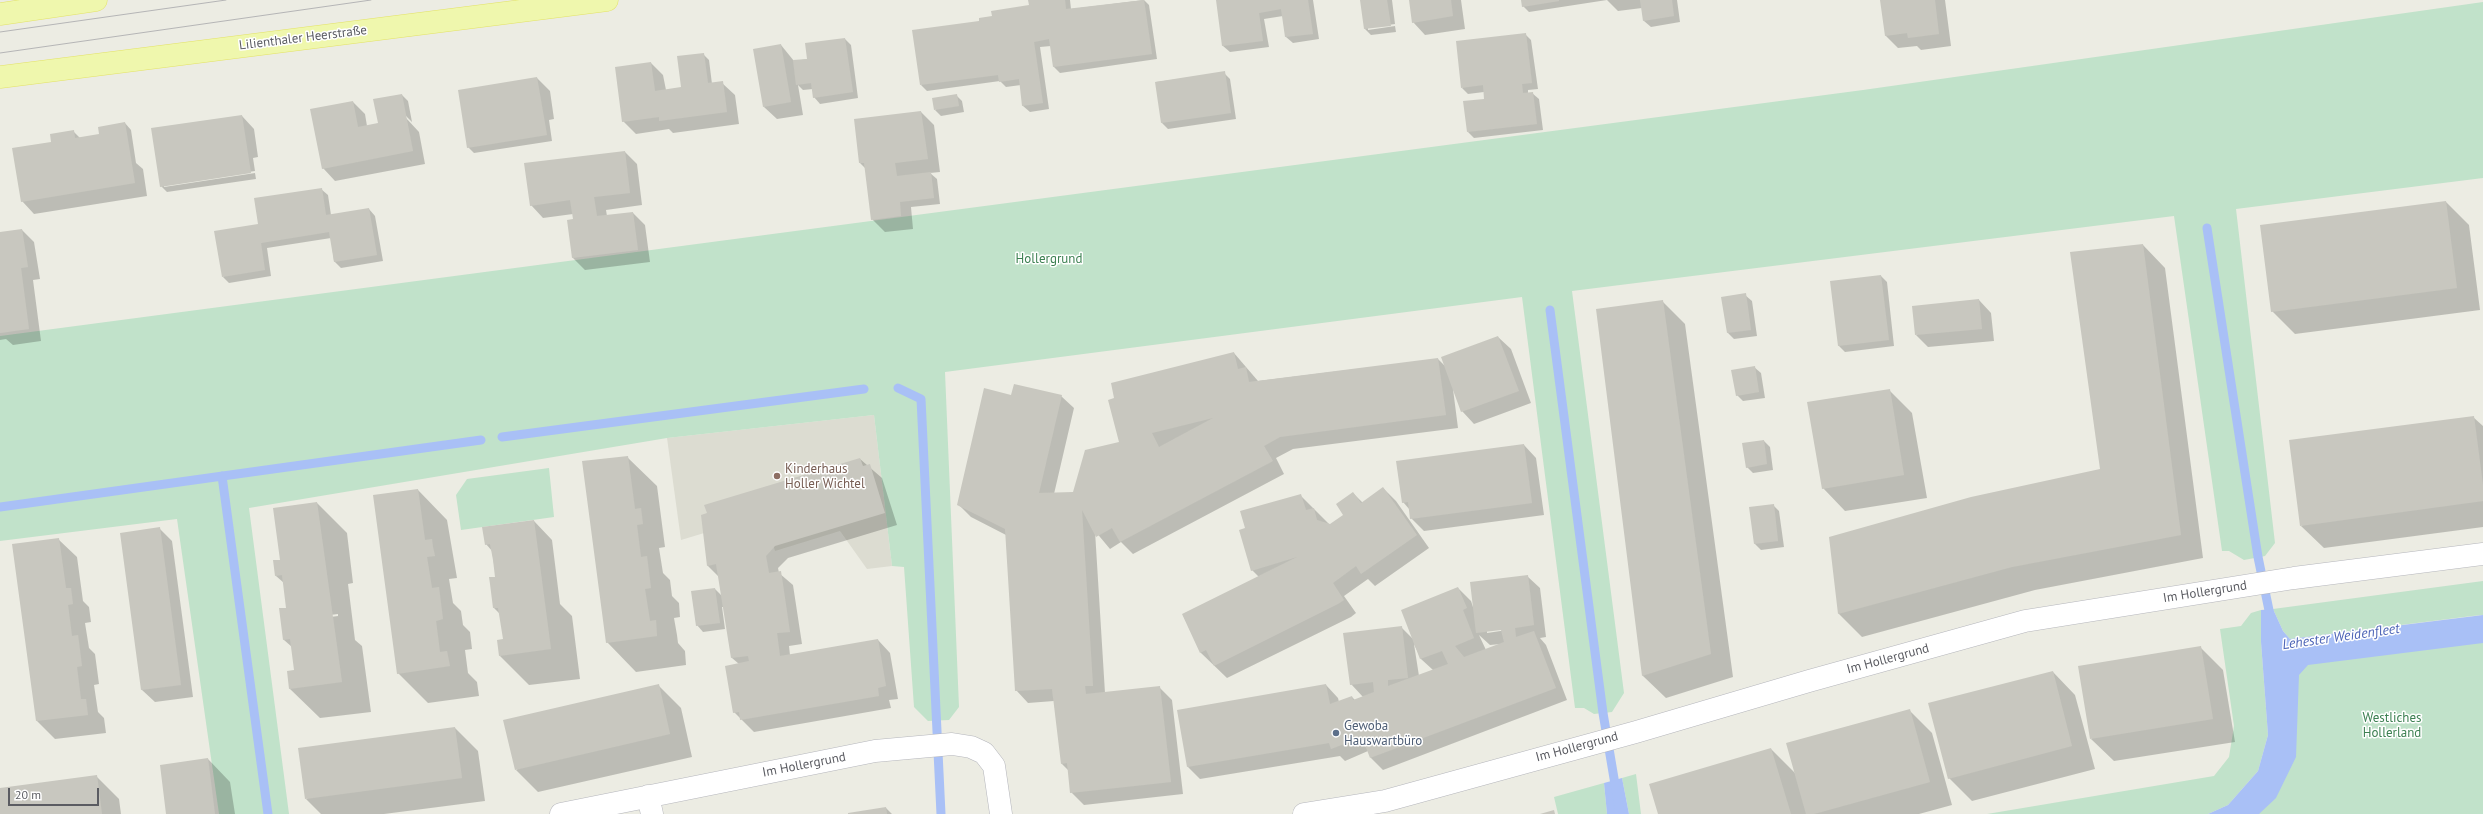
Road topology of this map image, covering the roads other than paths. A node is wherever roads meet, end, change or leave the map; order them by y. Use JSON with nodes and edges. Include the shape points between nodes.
{"nodes":[{"id":1,"x":96,"y":0,"type":"edge"},
{"id":2,"x":607,"y":0,"type":"edge"},
{"id":3,"x":0,"y":14,"type":"edge"},
{"id":4,"x":0,"y":77,"type":"edge"},
{"id":5,"x":2483,"y":554,"type":"edge"},
{"id":6,"x":650,"y":805,"type":"edge"},
{"id":7,"x":561,"y":814,"type":"edge"},
{"id":8,"x":1001,"y":814,"type":"edge"},
{"id":9,"x":1304,"y":814,"type":"edge"}],
"edges":[{"from":1,"to":3,"type":"main road"},
{"from":2,"to":4,"type":"main road","name":"Lilienthaler Heerstraße"},
{"from":5,"to":9,"type":"street","name":"Im Hollergrund","via":[[2277,581],[2025,621],[1385,800]]},
{"from":6,"to":7,"type":"street","name":"Im Hollergrund"},
{"from":6,"to":8,"type":"street","name":"Im Hollergrund","via":[[875,751],[952,744],[971,747],[984,753],[994,766]]}]}
